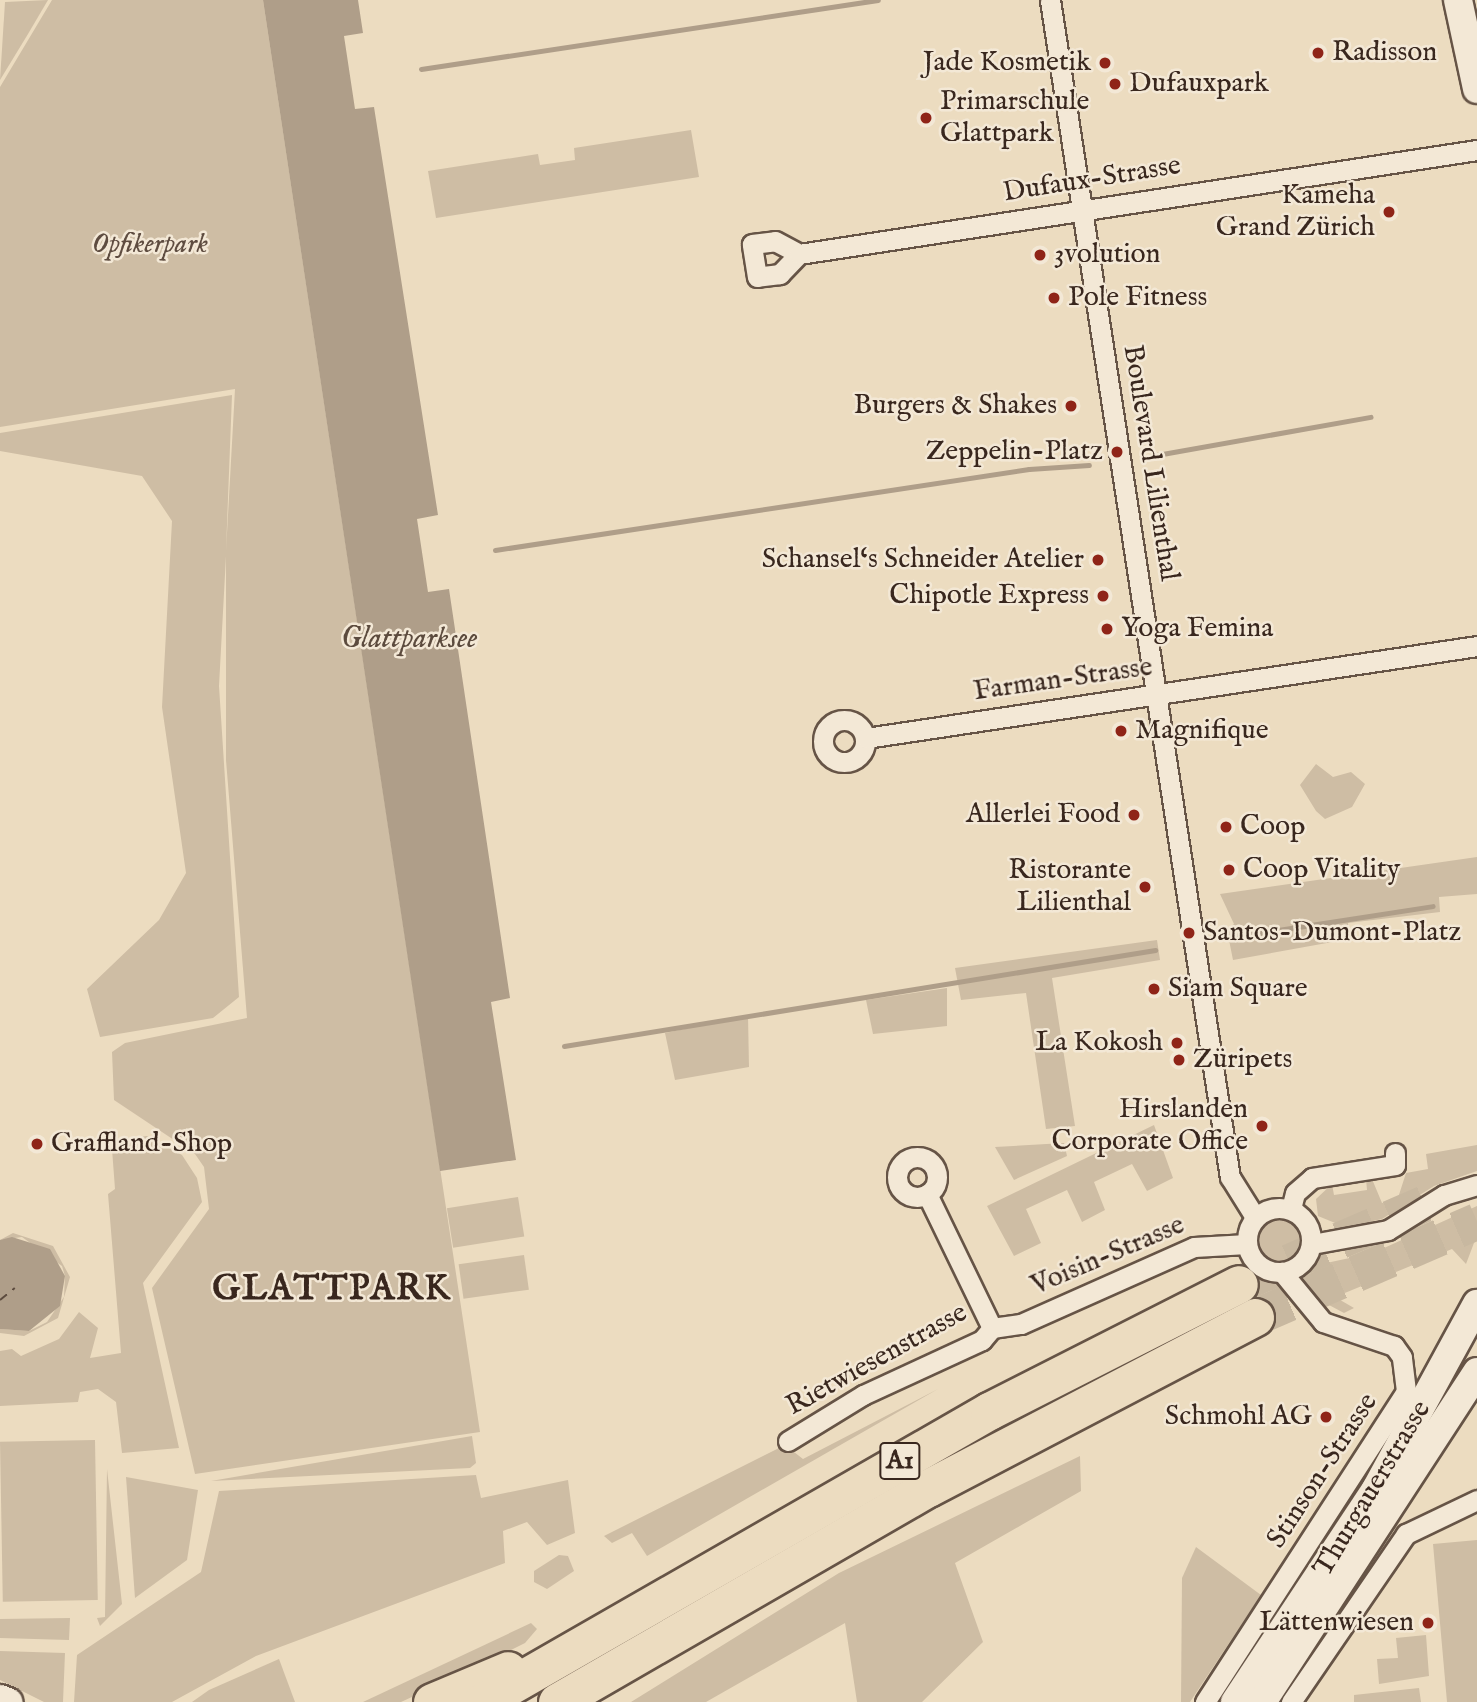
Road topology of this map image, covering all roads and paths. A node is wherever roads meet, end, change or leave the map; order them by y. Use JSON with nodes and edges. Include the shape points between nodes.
{"nodes":[{"id":1,"x":1050,"y":0,"type":"edge"},
{"id":2,"x":1458,"y":0,"type":"edge"},
{"id":3,"x":1477,"y":89,"type":"edge"},
{"id":4,"x":1477,"y":150,"type":"edge"},
{"id":5,"x":1082,"y":210,"type":"junction"},
{"id":6,"x":799,"y":254,"type":"dead end"},
{"id":7,"x":1477,"y":646,"type":"edge"},
{"id":8,"x":1156,"y":695,"type":"junction"},
{"id":9,"x":866,"y":738,"type":"dead end"},
{"id":10,"x":1395,"y":1153,"type":"dead end"},
{"id":11,"x":1477,"y":1185,"type":"edge"},
{"id":12,"x":927,"y":1194,"type":"dead end"},
{"id":13,"x":1291,"y":1209,"type":"junction"},
{"id":14,"x":1255,"y":1217,"type":"junction"},
{"id":15,"x":1247,"y":1244,"type":"junction"},
{"id":16,"x":1312,"y":1244,"type":"junction"},
{"id":17,"x":1282,"y":1272,"type":"junction"},
{"id":18,"x":1239,"y":1284,"type":"tunnel mouth"},
{"id":19,"x":1477,"y":1304,"type":"edge"},
{"id":20,"x":1255,"y":1317,"type":"tunnel mouth"},
{"id":21,"x":992,"y":1328,"type":"junction"},
{"id":22,"x":1477,"y":1371,"type":"edge"},
{"id":23,"x":788,"y":1441,"type":"dead end"},
{"id":24,"x":1477,"y":1500,"type":"edge"},
{"id":25,"x":569,"y":1652,"type":"junction"},
{"id":26,"x":0,"y":1699,"type":"edge"},
{"id":27,"x":566,"y":1699,"type":"edge"},
{"id":28,"x":8,"y":1702,"type":"edge"},
{"id":29,"x":432,"y":1702,"type":"edge"},
{"id":30,"x":482,"y":1702,"type":"edge"},
{"id":31,"x":1205,"y":1702,"type":"edge"},
{"id":32,"x":1235,"y":1702,"type":"edge"},
{"id":33,"x":1262,"y":1702,"type":"edge"},
{"id":34,"x":1291,"y":1702,"type":"edge"}],
"edges":[{"from":1,"to":5,"type":"street","name":"Boulevard Lilienthal"},
{"from":2,"to":3,"type":"main road"},
{"from":4,"to":5,"type":"street","name":"Dufaux-Strasse"},
{"from":5,"to":6,"type":"street","name":"Dufaux-Strasse"},
{"from":5,"to":8,"type":"street","name":"Boulevard Lilienthal"},
{"from":7,"to":8,"type":"street","name":"Farman-Strasse"},
{"from":8,"to":9,"type":"street","name":"Farman-Strasse"},
{"from":8,"to":14,"type":"street","name":"Boulevard Lilienthal","via":[[1230,1177]]},
{"from":10,"to":13,"type":"street","via":[[1395,1165],[1312,1178],[1295,1193]]},
{"from":11,"to":16,"type":"street","via":[[1444,1195],[1388,1230]]},
{"from":12,"to":21,"type":"street"},
{"from":13,"to":14,"type":"street","via":[[1279,1207]]},
{"from":13,"to":16,"type":"street","via":[[1308,1223]]},
{"from":14,"to":15,"type":"street"},
{"from":15,"to":17,"type":"street","via":[[1259,1265]]},
{"from":15,"to":21,"type":"street","name":"Voisin-Strasse","via":[[1194,1247],[1021,1324]]},
{"from":16,"to":17,"type":"street","via":[[1302,1263]]},
{"from":17,"to":31,"type":"street","name":"Stinson-Strasse","via":[[1323,1322],[1394,1346],[1402,1357],[1406,1391]]},
{"from":18,"to":25,"type":"highway","number":"A1","via":[[978,1418]]},
{"from":19,"to":32,"type":"main road","name":"Thurgauerstrasse","via":[[1376,1489]]},
{"from":20,"to":27,"type":"highway","number":"A1","via":[[928,1488]]},
{"from":21,"to":23,"type":"street","name":"Rietwiesenstrasse","via":[[982,1340],[863,1395]]},
{"from":22,"to":33,"type":"main road","name":"Thurgauerstrasse"},
{"from":24,"to":34,"type":"street","via":[[1430,1517],[1406,1534]]},
{"from":25,"to":29,"type":"highway","via":[[477,1679]]},
{"from":25,"to":30,"type":"highway","number":"A1"},
{"from":26,"to":28,"type":"main road"}]}
